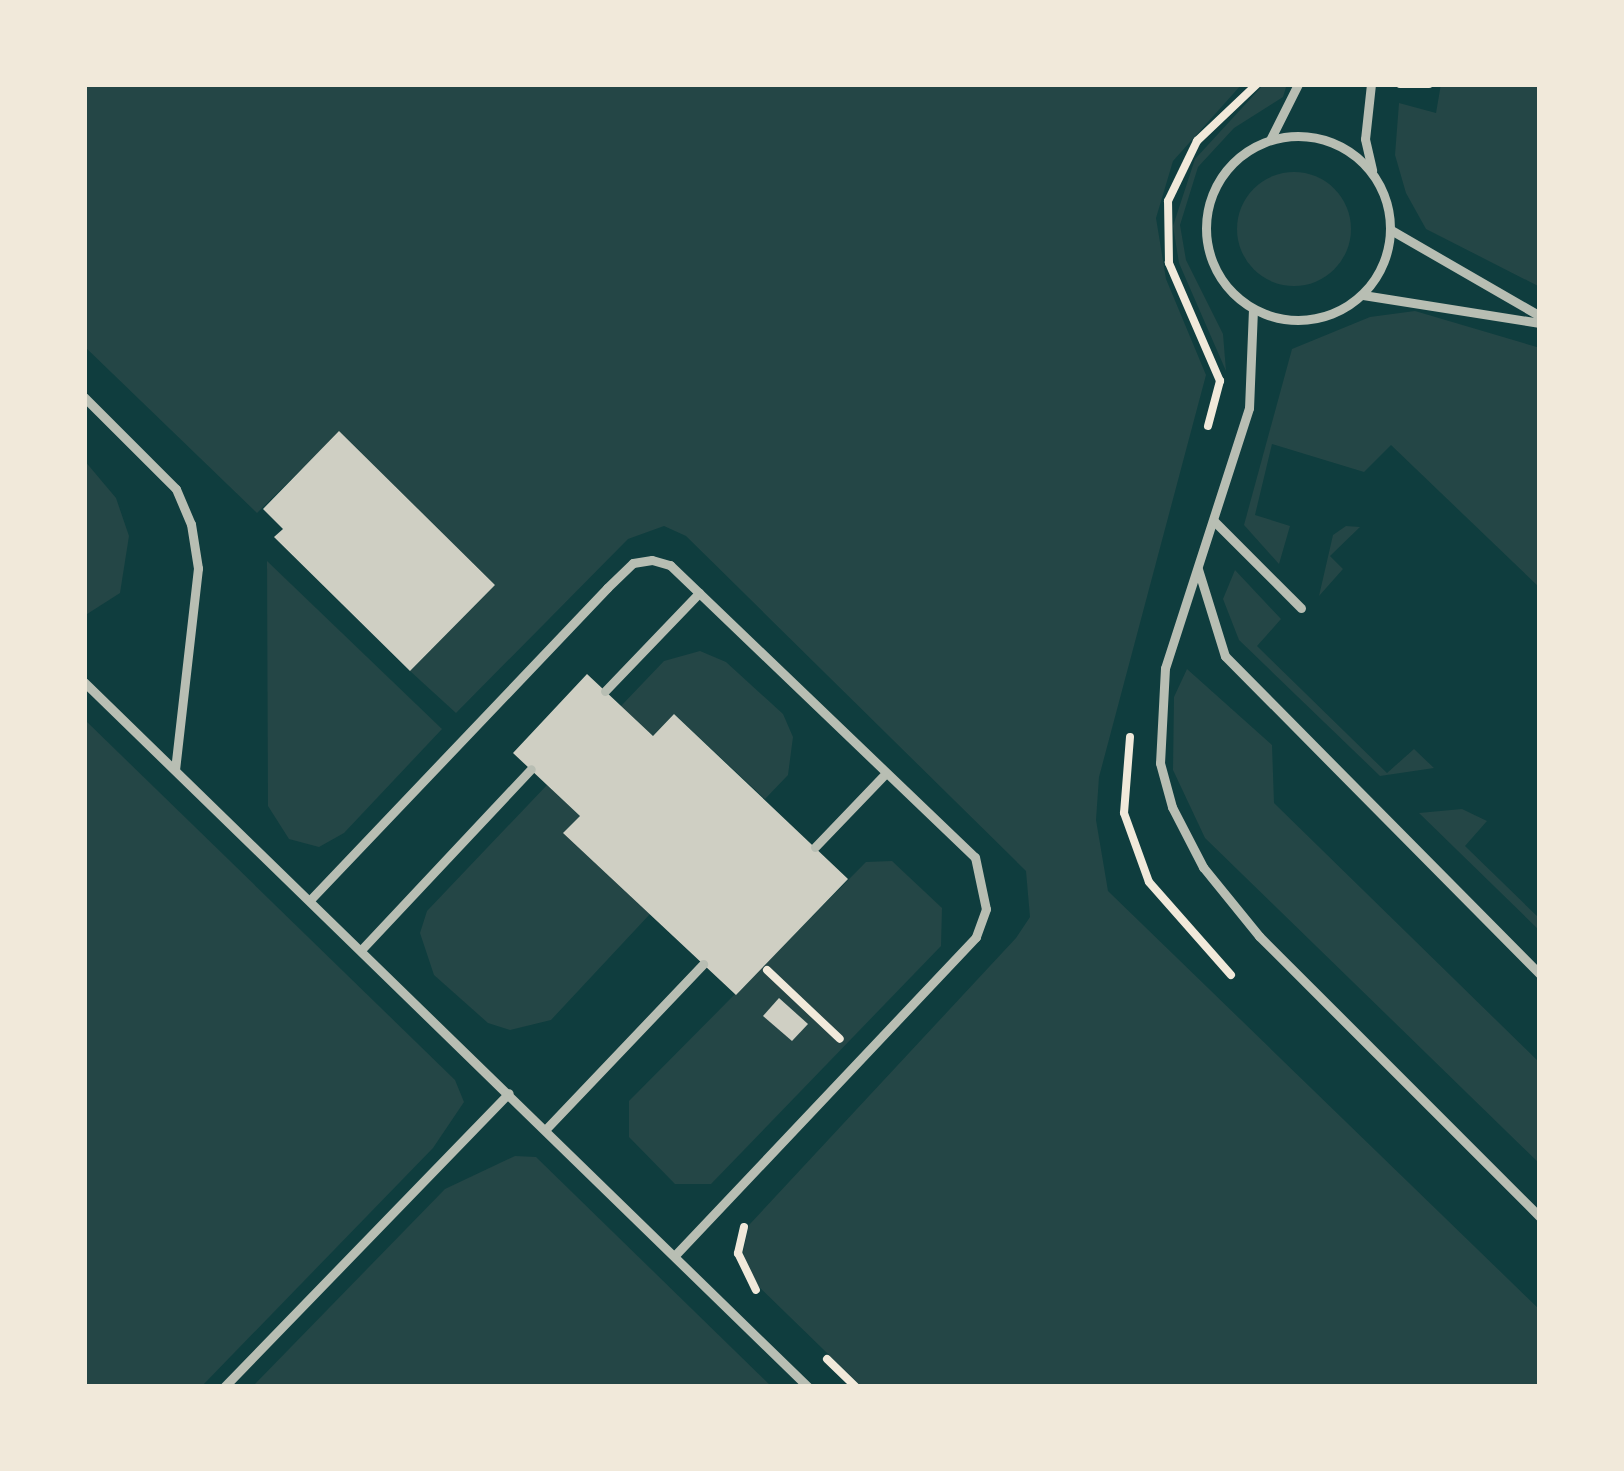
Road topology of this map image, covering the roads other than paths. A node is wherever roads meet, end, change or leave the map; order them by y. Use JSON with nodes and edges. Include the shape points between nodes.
{"nodes":[{"id":1,"x":1298,"y":84,"type":"edge"},
{"id":2,"x":1371,"y":84,"type":"edge"},
{"id":3,"x":1270,"y":140,"type":"junction"},
{"id":4,"x":1374,"y":175,"type":"junction"},
{"id":5,"x":1390,"y":230,"type":"junction"},
{"id":6,"x":1363,"y":295,"type":"junction"},
{"id":7,"x":1252,"y":310,"type":"junction"},
{"id":8,"x":1540,"y":320,"type":"edge"},
{"id":9,"x":84,"y":397,"type":"edge"},
{"id":10,"x":1214,"y":521,"type":"junction"},
{"id":11,"x":1198,"y":568,"type":"junction"},
{"id":12,"x":699,"y":592,"type":"junction"},
{"id":13,"x":1301,"y":608,"type":"dead end"},
{"id":14,"x":84,"y":682,"type":"edge"},
{"id":15,"x":604,"y":691,"type":"dead end"},
{"id":16,"x":530,"y":769,"type":"dead end"},
{"id":17,"x":175,"y":770,"type":"junction"},
{"id":18,"x":885,"y":774,"type":"junction"},
{"id":19,"x":815,"y":847,"type":"dead end"},
{"id":20,"x":310,"y":900,"type":"junction"},
{"id":21,"x":361,"y":950,"type":"junction"},
{"id":22,"x":703,"y":964,"type":"dead end"},
{"id":23,"x":1540,"y":974,"type":"edge"},
{"id":24,"x":509,"y":1093,"type":"junction"},
{"id":25,"x":546,"y":1129,"type":"junction"},
{"id":26,"x":1540,"y":1217,"type":"edge"},
{"id":27,"x":674,"y":1256,"type":"junction"},
{"id":28,"x":224,"y":1387,"type":"edge"},
{"id":29,"x":808,"y":1387,"type":"edge"}],
"edges":[{"from":1,"to":3,"type":"lane"},
{"from":2,"to":4,"type":"lane","via":[[1365,139]]},
{"from":3,"to":4,"type":"lane","via":[[1316,137]]},
{"from":3,"to":7,"type":"lane","via":[[1248,150],[1216,185],[1205,231],[1219,276]]},
{"from":4,"to":5,"type":"lane"},
{"from":5,"to":6,"type":"lane","via":[[1378,276]]},
{"from":5,"to":8,"type":"lane"},
{"from":6,"to":7,"type":"lane","via":[[1298,321]]},
{"from":6,"to":8,"type":"lane"},
{"from":7,"to":10,"type":"lane","via":[[1249,408]]},
{"from":9,"to":17,"type":"lane","via":[[176,489],[191,524],[198,568]]},
{"from":10,"to":11,"type":"lane"},
{"from":10,"to":13,"type":"lane"},
{"from":11,"to":23,"type":"lane","via":[[1225,656]]},
{"from":11,"to":26,"type":"lane","via":[[1172,636],[1159,715],[1172,807],[1203,867],[1258,936]]},
{"from":12,"to":15,"type":"lane"},
{"from":12,"to":18,"type":"lane"},
{"from":12,"to":20,"type":"lane","via":[[670,566],[633,563]]},
{"from":14,"to":17,"type":"lane"},
{"from":16,"to":21,"type":"lane"},
{"from":17,"to":20,"type":"lane"},
{"from":18,"to":19,"type":"lane"},
{"from":18,"to":27,"type":"lane","via":[[975,856],[986,909],[976,937]]},
{"from":20,"to":21,"type":"lane"},
{"from":21,"to":24,"type":"lane"},
{"from":22,"to":25,"type":"lane"},
{"from":24,"to":25,"type":"lane"},
{"from":24,"to":28,"type":"lane"},
{"from":25,"to":27,"type":"lane"},
{"from":27,"to":29,"type":"lane"}]}
